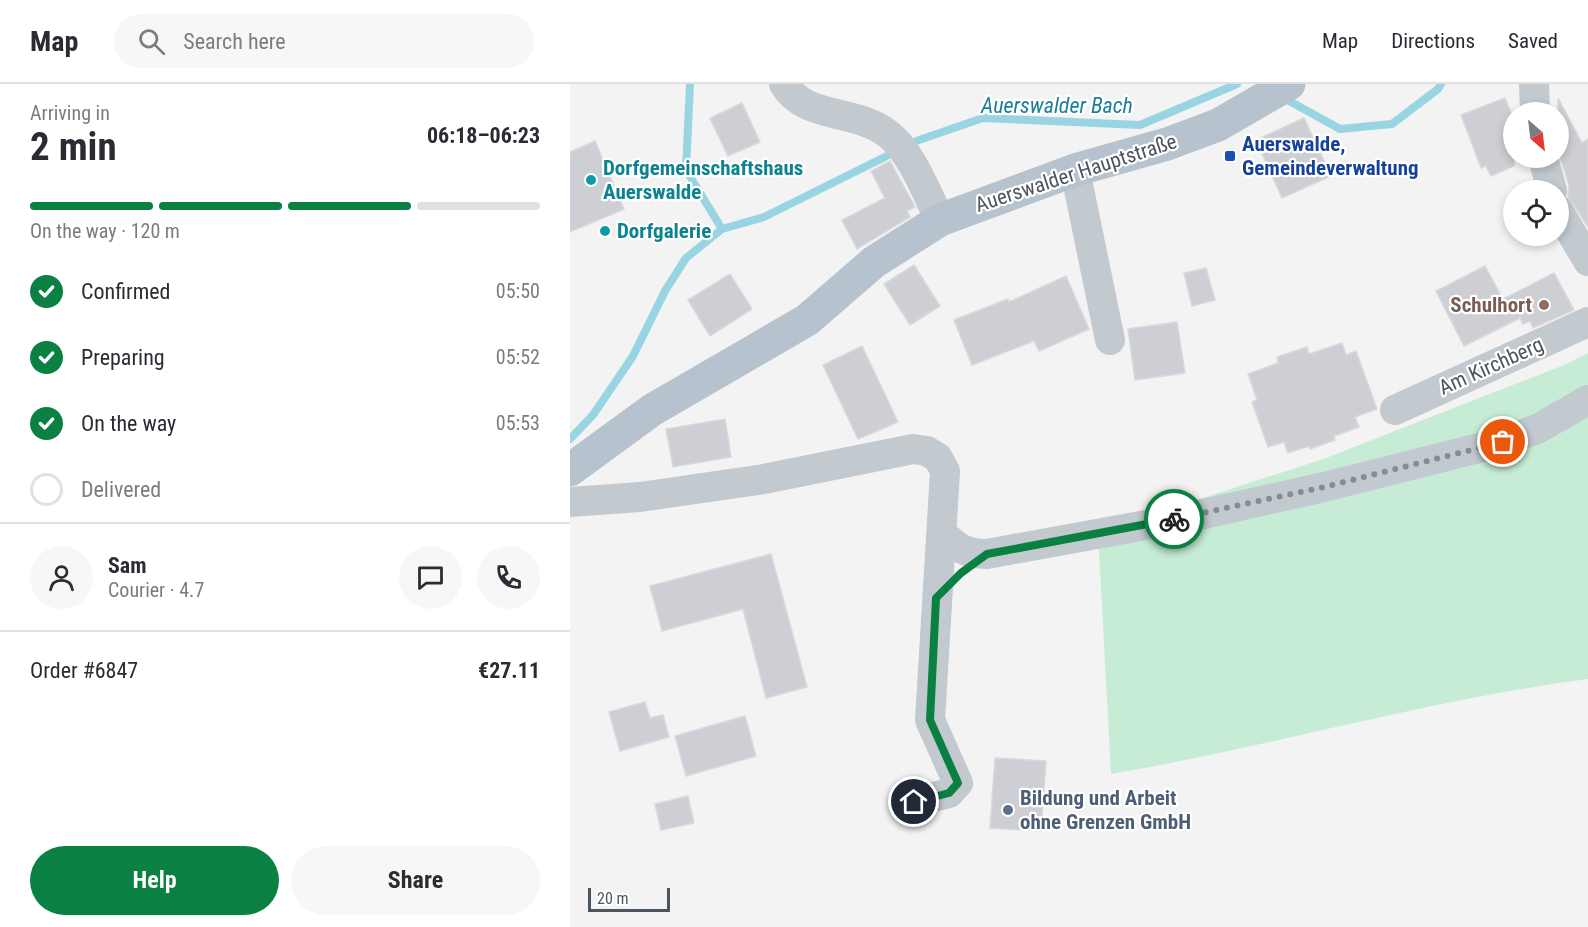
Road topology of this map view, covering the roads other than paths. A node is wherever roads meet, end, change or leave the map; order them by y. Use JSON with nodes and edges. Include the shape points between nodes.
{"nodes":[{"id":1,"x":784,"y":84,"type":"edge"},
{"id":2,"x":1289,"y":84,"type":"edge"},
{"id":3,"x":1534,"y":84,"type":"edge"},
{"id":4,"x":1535,"y":102,"type":"edge"},
{"id":5,"x":1075,"y":170,"type":"junction"},
{"id":6,"x":940,"y":220,"type":"junction"},
{"id":7,"x":1569,"y":229,"type":"edge"},
{"id":8,"x":1588,"y":261,"type":"edge"},
{"id":9,"x":1588,"y":322,"type":"edge"},
{"id":10,"x":1110,"y":340,"type":"dead end"},
{"id":11,"x":1588,"y":400,"type":"edge"},
{"id":12,"x":1395,"y":410,"type":"dead end"},
{"id":13,"x":570,"y":470,"type":"edge"},
{"id":14,"x":570,"y":502,"type":"edge"},
{"id":15,"x":942,"y":534,"type":"junction"},
{"id":16,"x":987,"y":554,"type":"junction"},
{"id":17,"x":936,"y":598,"type":"junction"},
{"id":18,"x":914,"y":802,"type":"dead end"}],
"edges":[{"from":1,"to":6,"type":"street","via":[[795,100],[811,107],[868,120],[899,147]]},
{"from":2,"to":5,"type":"main road","name":"Auerswalder Hauptstraße","via":[[1218,125]]},
{"from":3,"to":4,"type":"street"},
{"from":5,"to":6,"type":"main road","name":"Auerswalder Hauptstraße"},
{"from":5,"to":10,"type":"street"},
{"from":6,"to":13,"type":"main road","name":"Auerswalder Hauptstraße","via":[[874,262],[807,320],[652,410]]},
{"from":7,"to":8,"type":"street"},
{"from":9,"to":12,"type":"street","name":"Am Kirchberg"},
{"from":11,"to":16,"type":"street","via":[[1539,428],[1491,445],[1190,517]]},
{"from":14,"to":15,"type":"street","via":[[640,497],[764,479],[913,449],[938,458],[945,471]]},
{"from":15,"to":16,"type":"street","via":[[969,554]]},
{"from":15,"to":17,"type":"street"},
{"from":16,"to":17,"type":"street"},
{"from":17,"to":18,"type":"street","via":[[930,720],[958,783],[949,793]]}]}
